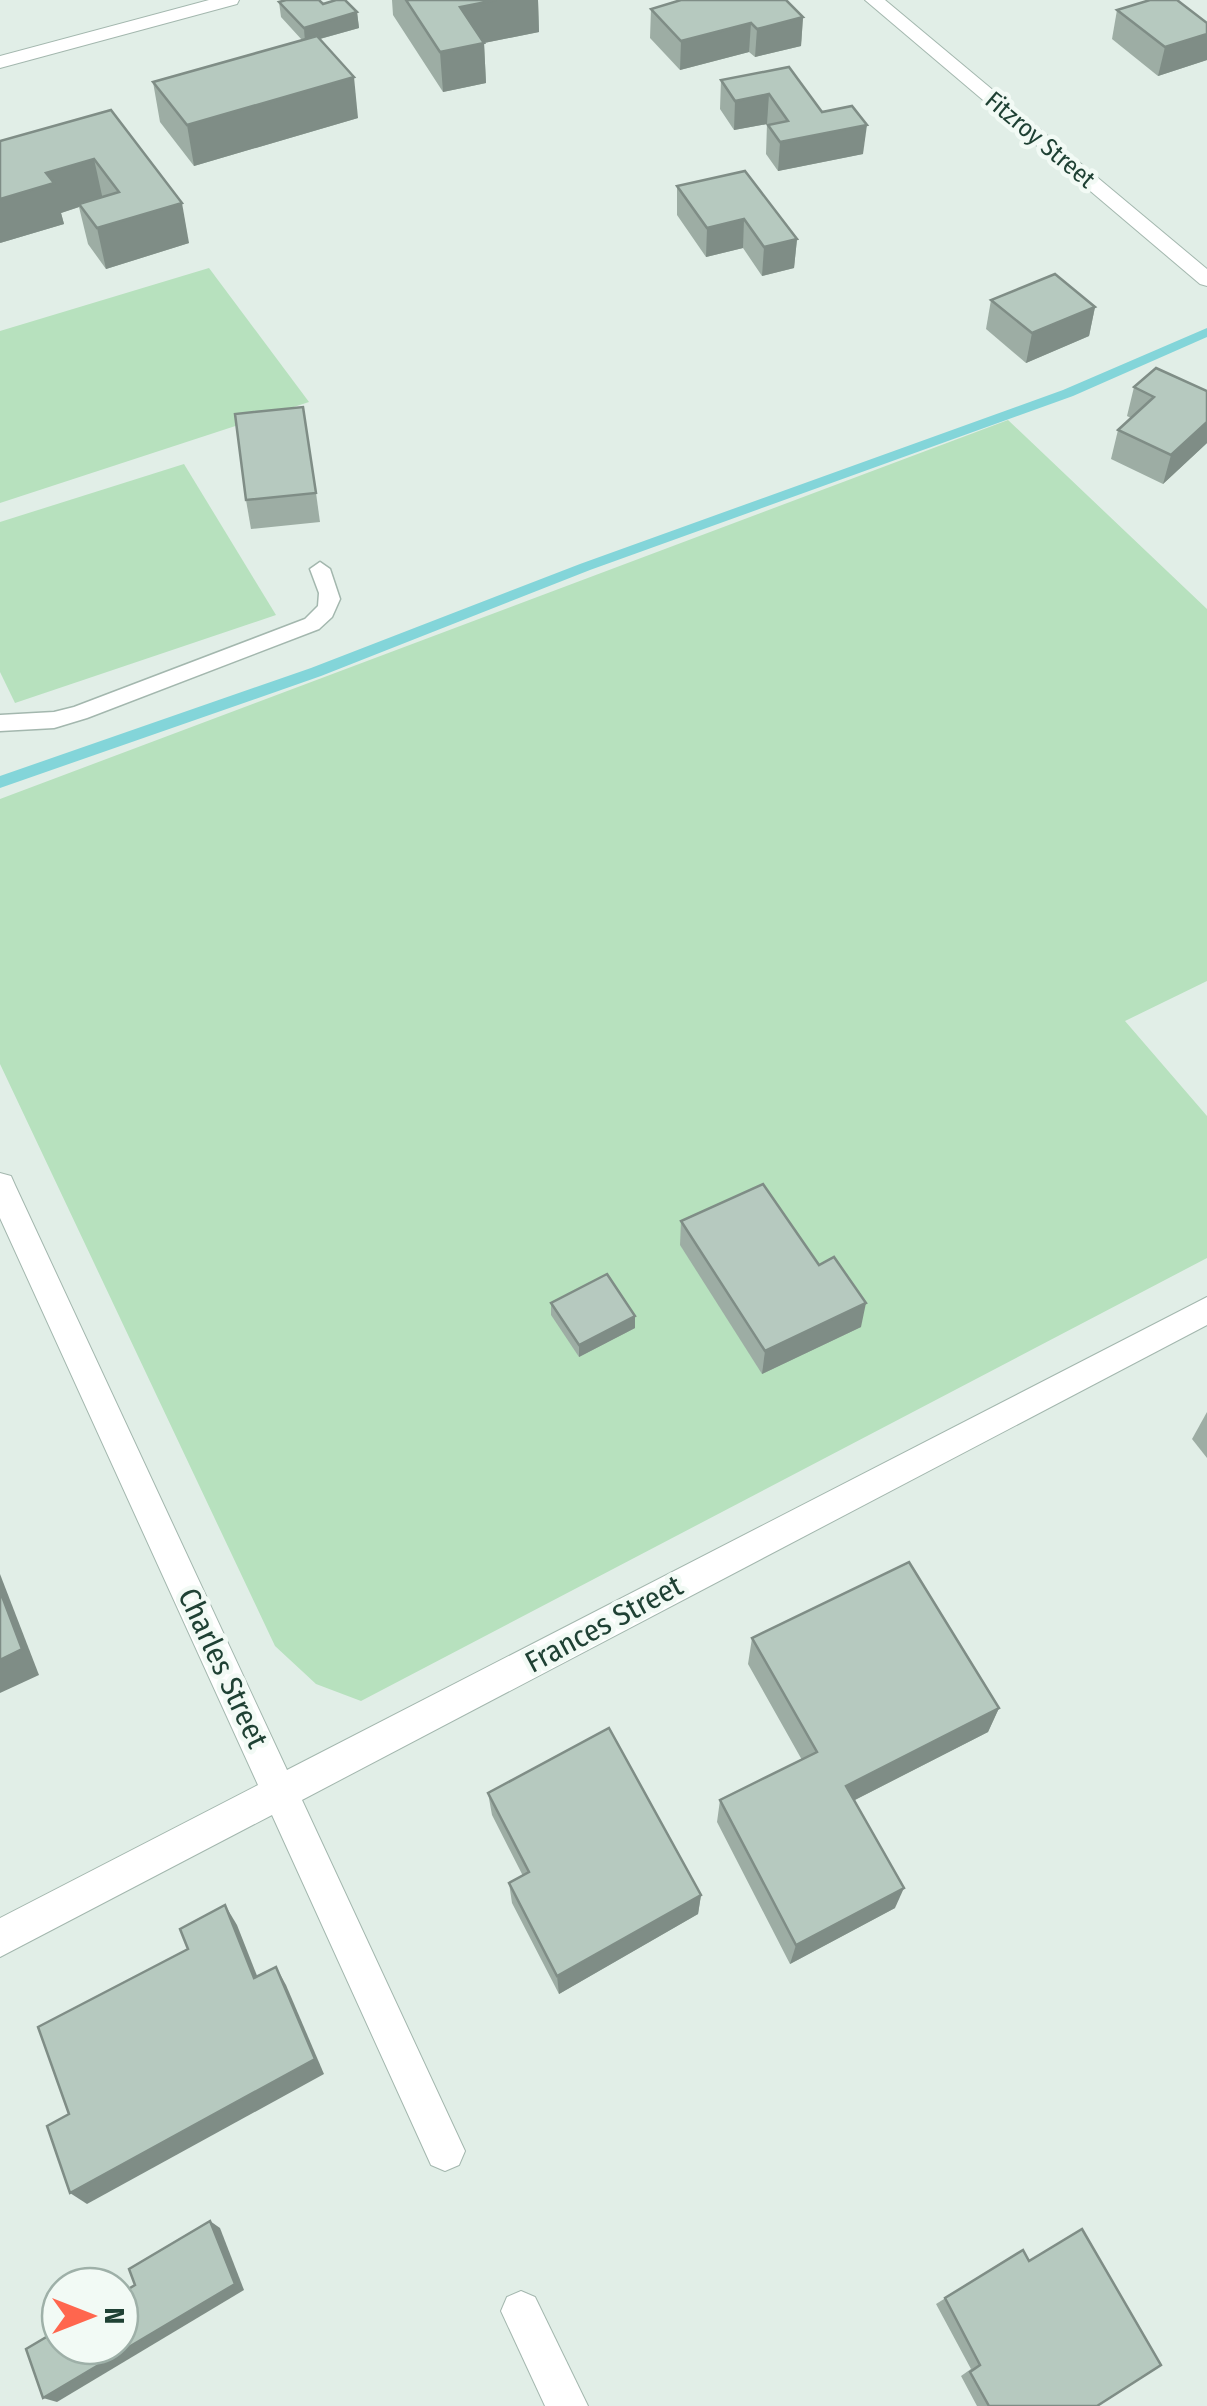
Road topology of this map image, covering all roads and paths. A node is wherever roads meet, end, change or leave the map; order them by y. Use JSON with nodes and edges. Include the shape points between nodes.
{"nodes":[{"id":1,"x":230,"y":0,"type":"edge"},
{"id":2,"x":874,"y":0,"type":"edge"},
{"id":3,"x":0,"y":62,"type":"edge"},
{"id":4,"x":1207,"y":280,"type":"edge"},
{"id":5,"x":320,"y":569,"type":"dead end"},
{"id":6,"x":0,"y":723,"type":"edge"},
{"id":7,"x":0,"y":1185,"type":"edge"},
{"id":8,"x":1207,"y":1310,"type":"edge"},
{"id":9,"x":280,"y":1793,"type":"junction"},
{"id":10,"x":0,"y":1938,"type":"edge"},
{"id":11,"x":445,"y":2151,"type":"dead end"},
{"id":12,"x":521,"y":2312,"type":"dead end"},
{"id":13,"x":567,"y":2406,"type":"edge"}],
"edges":[{"from":1,"to":3,"type":"street"},
{"from":2,"to":4,"type":"street","name":"Fitzroy Street"},
{"from":5,"to":6,"type":"lane","via":[[331,604],[312,624],[80,714]]},
{"from":7,"to":9,"type":"street","name":"Charles Street"},
{"from":8,"to":9,"type":"street","name":"Frances Street"},
{"from":9,"to":10,"type":"street","name":"Frances Street"},
{"from":9,"to":11,"type":"street","name":"Charles Street"},
{"from":12,"to":13,"type":"street"}]}
